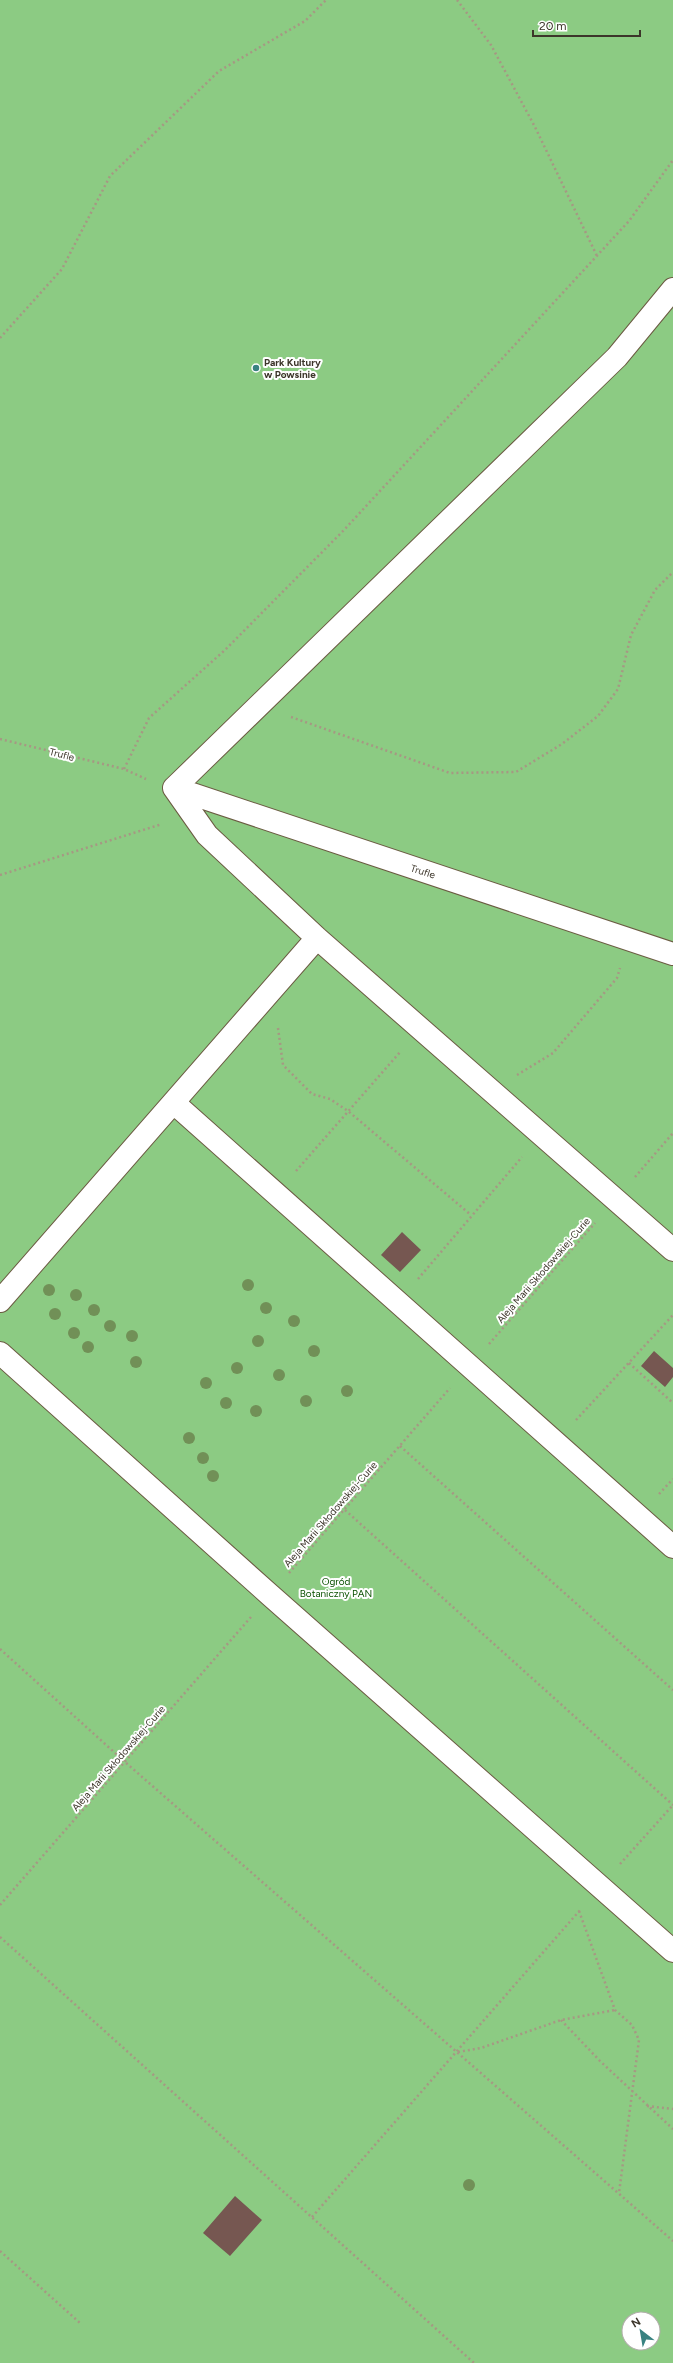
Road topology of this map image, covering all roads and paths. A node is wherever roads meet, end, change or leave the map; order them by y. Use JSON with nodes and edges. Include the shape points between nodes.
{"nodes":[{"id":1,"x":326,"y":0,"type":"edge"},
{"id":2,"x":457,"y":0,"type":"edge"},
{"id":3,"x":673,"y":160,"type":"edge"},
{"id":4,"x":597,"y":256,"type":"junction"},
{"id":5,"x":673,"y":288,"type":"edge"},
{"id":6,"x":0,"y":338,"type":"edge"},
{"id":7,"x":673,"y":572,"type":"edge"},
{"id":8,"x":260,"y":705,"type":"junction"},
{"id":9,"x":0,"y":739,"type":"edge"},
{"id":10,"x":174,"y":788,"type":"junction"},
{"id":11,"x":192,"y":815,"type":"junction"},
{"id":12,"x":0,"y":875,"type":"edge"},
{"id":13,"x":317,"y":938,"type":"junction"},
{"id":14,"x":630,"y":940,"type":"junction"},
{"id":15,"x":673,"y":954,"type":"edge"},
{"id":16,"x":267,"y":995,"type":"junction"},
{"id":17,"x":421,"y":1029,"type":"junction"},
{"id":18,"x":492,"y":1091,"type":"junction"},
{"id":19,"x":174,"y":1102,"type":"junction"},
{"id":20,"x":348,"y":1111,"type":"junction"},
{"id":21,"x":673,"y":1133,"type":"edge"},
{"id":22,"x":542,"y":1135,"type":"junction"},
{"id":23,"x":276,"y":1194,"type":"junction"},
{"id":24,"x":616,"y":1199,"type":"junction"},
{"id":25,"x":471,"y":1215,"type":"junction"},
{"id":26,"x":673,"y":1250,"type":"edge"},
{"id":27,"x":0,"y":1301,"type":"edge"},
{"id":28,"x":397,"y":1302,"type":"junction"},
{"id":29,"x":673,"y":1314,"type":"edge"},
{"id":30,"x":0,"y":1353,"type":"edge"},
{"id":31,"x":629,"y":1363,"type":"junction"},
{"id":32,"x":469,"y":1367,"type":"junction"},
{"id":33,"x":673,"y":1403,"type":"edge"},
{"id":34,"x":555,"y":1443,"type":"junction"},
{"id":35,"x":400,"y":1446,"type":"junction"},
{"id":36,"x":345,"y":1510,"type":"junction"},
{"id":37,"x":673,"y":1547,"type":"edge"},
{"id":38,"x":270,"y":1595,"type":"junction"},
{"id":39,"x":0,"y":1649,"type":"edge"},
{"id":40,"x":673,"y":1690,"type":"edge"},
{"id":41,"x":125,"y":1762,"type":"junction"},
{"id":42,"x":673,"y":1805,"type":"edge"},
{"id":43,"x":600,"y":1887,"type":"junction"},
{"id":44,"x":0,"y":1905,"type":"edge"},
{"id":45,"x":579,"y":1911,"type":"junction"},
{"id":46,"x":0,"y":1937,"type":"edge"},
{"id":47,"x":673,"y":1951,"type":"edge"},
{"id":48,"x":615,"y":2010,"type":"junction"},
{"id":49,"x":561,"y":2020,"type":"junction"},
{"id":50,"x":457,"y":2053,"type":"junction"},
{"id":51,"x":631,"y":2092,"type":"junction"},
{"id":52,"x":647,"y":2106,"type":"junction"},
{"id":53,"x":673,"y":2109,"type":"edge"},
{"id":54,"x":673,"y":2129,"type":"edge"},
{"id":55,"x":619,"y":2193,"type":"junction"},
{"id":56,"x":312,"y":2217,"type":"junction"},
{"id":57,"x":673,"y":2241,"type":"edge"},
{"id":58,"x":0,"y":2251,"type":"edge"},
{"id":59,"x":80,"y":2323,"type":"dead end"},
{"id":60,"x":474,"y":2363,"type":"edge"}],
"edges":[{"from":1,"to":6,"type":"path","via":[[305,21],[219,71],[110,176],[62,269]]},
{"from":2,"to":4,"type":"path","via":[[491,45],[535,127]]},
{"from":3,"to":4,"type":"path","via":[[629,221]]},
{"from":4,"to":9,"type":"path","name":"Trufle","via":[[485,374],[344,530],[225,650],[149,718],[124,769]]},
{"from":5,"to":8,"type":"street","via":[[617,357]]},
{"from":7,"to":8,"type":"path","via":[[655,590],[631,635],[618,688],[598,716],[562,744],[516,772],[450,773]]},
{"from":8,"to":10,"type":"street"},
{"from":10,"to":11,"type":"street"},
{"from":10,"to":14,"type":"street","name":"Trufle"},
{"from":11,"to":12,"type":"path","via":[[123,834]]},
{"from":11,"to":13,"type":"street","via":[[207,835]]},
{"from":13,"to":16,"type":"street"},
{"from":13,"to":17,"type":"street"},
{"from":14,"to":15,"type":"street","name":"Trufle"},
{"from":14,"to":18,"type":"path","via":[[617,978],[553,1053]]},
{"from":16,"to":19,"type":"street"},
{"from":16,"to":20,"type":"path","via":[[275,1011],[283,1065],[312,1094],[330,1099]]},
{"from":17,"to":18,"type":"street"},
{"from":17,"to":20,"type":"path"},
{"from":18,"to":22,"type":"street"},
{"from":19,"to":23,"type":"street"},
{"from":19,"to":27,"type":"street"},
{"from":20,"to":23,"type":"path"},
{"from":20,"to":25,"type":"path"},
{"from":21,"to":24,"type":"path","name":"Aleja Marii Skłodowskiej-Curie"},
{"from":22,"to":24,"type":"street"},
{"from":22,"to":25,"type":"path"},
{"from":23,"to":28,"type":"street"},
{"from":24,"to":26,"type":"street"},
{"from":24,"to":32,"type":"path","name":"Aleja Marii Skłodowskiej-Curie"},
{"from":25,"to":28,"type":"path"},
{"from":28,"to":32,"type":"street"},
{"from":29,"to":31,"type":"path"},
{"from":30,"to":38,"type":"street"},
{"from":31,"to":33,"type":"path"},
{"from":31,"to":34,"type":"path"},
{"from":32,"to":34,"type":"street"},
{"from":32,"to":35,"type":"path","name":"Aleja Marii Skłodowskiej-Curie"},
{"from":34,"to":37,"type":"street"},
{"from":35,"to":36,"type":"path","name":"Aleja Marii Skłodowskiej-Curie"},
{"from":35,"to":40,"type":"path"},
{"from":36,"to":38,"type":"path","name":"Aleja Marii Skłodowskiej-Curie"},
{"from":36,"to":42,"type":"path"},
{"from":38,"to":41,"type":"path","name":"Aleja Marii Skłodowskiej-Curie"},
{"from":38,"to":43,"type":"street"},
{"from":39,"to":41,"type":"path"},
{"from":41,"to":44,"type":"path","name":"Aleja Marii Skłodowskiej-Curie"},
{"from":41,"to":50,"type":"path"},
{"from":42,"to":43,"type":"path"},
{"from":43,"to":45,"type":"path"},
{"from":43,"to":47,"type":"street"},
{"from":45,"to":48,"type":"path"},
{"from":45,"to":50,"type":"path"},
{"from":46,"to":56,"type":"path"},
{"from":48,"to":49,"type":"path"},
{"from":48,"to":51,"type":"path","via":[[632,2025],[639,2040]]},
{"from":49,"to":50,"type":"path","via":[[481,2048]]},
{"from":49,"to":51,"type":"path"},
{"from":50,"to":55,"type":"path"},
{"from":50,"to":56,"type":"path"},
{"from":51,"to":52,"type":"path"},
{"from":51,"to":55,"type":"path"},
{"from":52,"to":53,"type":"path"},
{"from":52,"to":54,"type":"path"},
{"from":55,"to":57,"type":"path"},
{"from":56,"to":60,"type":"path"},
{"from":58,"to":59,"type":"path"}]}
